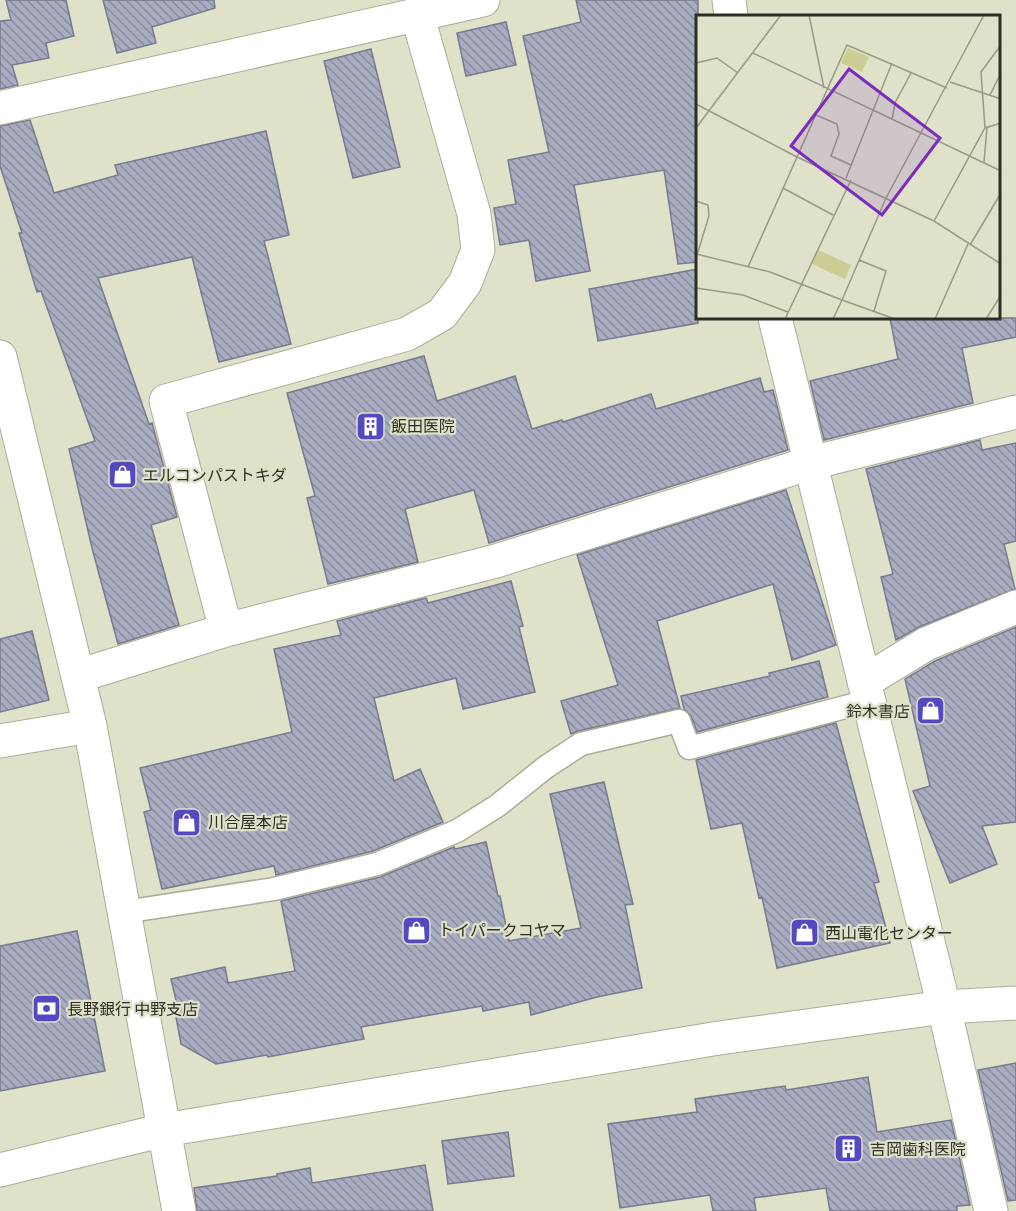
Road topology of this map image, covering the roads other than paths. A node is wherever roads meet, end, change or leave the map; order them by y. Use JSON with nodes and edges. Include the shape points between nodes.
{"nodes":[{"id":1,"x":483,"y":0,"type":"edge"},
{"id":2,"x":729,"y":0,"type":"edge"},
{"id":3,"x":417,"y":15,"type":"junction"},
{"id":4,"x":731,"y":15,"type":"edge"},
{"id":5,"x":0,"y":108,"type":"edge"},
{"id":6,"x":775,"y":320,"type":"edge"},
{"id":7,"x":0,"y":357,"type":"edge"},
{"id":8,"x":1016,"y":412,"type":"edge"},
{"id":9,"x":811,"y":463,"type":"junction"},
{"id":10,"x":1016,"y":607,"type":"edge"},
{"id":11,"x":226,"y":630,"type":"junction"},
{"id":12,"x":78,"y":676,"type":"junction"},
{"id":13,"x":866,"y":692,"type":"junction"},
{"id":14,"x":90,"y":726,"type":"junction"},
{"id":15,"x":0,"y":741,"type":"edge"},
{"id":16,"x":124,"y":912,"type":"junction"},
{"id":17,"x":1016,"y":1003,"type":"edge"},
{"id":18,"x":944,"y":1007,"type":"junction"},
{"id":19,"x":164,"y":1130,"type":"junction"},
{"id":20,"x":0,"y":1170,"type":"edge"},
{"id":21,"x":179,"y":1211,"type":"edge"},
{"id":22,"x":991,"y":1211,"type":"edge"}],
"edges":[{"from":1,"to":3,"type":"street"},
{"from":2,"to":4,"type":"street"},
{"from":3,"to":5,"type":"street"},
{"from":3,"to":11,"type":"street","via":[[474,214],[478,250],[465,284],[442,314],[407,334],[166,401]]},
{"from":6,"to":9,"type":"street"},
{"from":7,"to":12,"type":"street"},
{"from":8,"to":9,"type":"street"},
{"from":9,"to":11,"type":"street","via":[[496,561]]},
{"from":9,"to":13,"type":"street"},
{"from":10,"to":13,"type":"street","via":[[926,644]]},
{"from":11,"to":12,"type":"street"},
{"from":12,"to":14,"type":"street"},
{"from":13,"to":16,"type":"lane","via":[[689,748],[679,721],[581,744],[457,831],[376,864],[274,889]]},
{"from":13,"to":18,"type":"street"},
{"from":14,"to":15,"type":"street"},
{"from":14,"to":16,"type":"street"},
{"from":16,"to":19,"type":"street"},
{"from":17,"to":18,"type":"street"},
{"from":18,"to":19,"type":"street","via":[[719,1038]]},
{"from":18,"to":22,"type":"street"},
{"from":19,"to":20,"type":"street"},
{"from":19,"to":21,"type":"street"}]}
